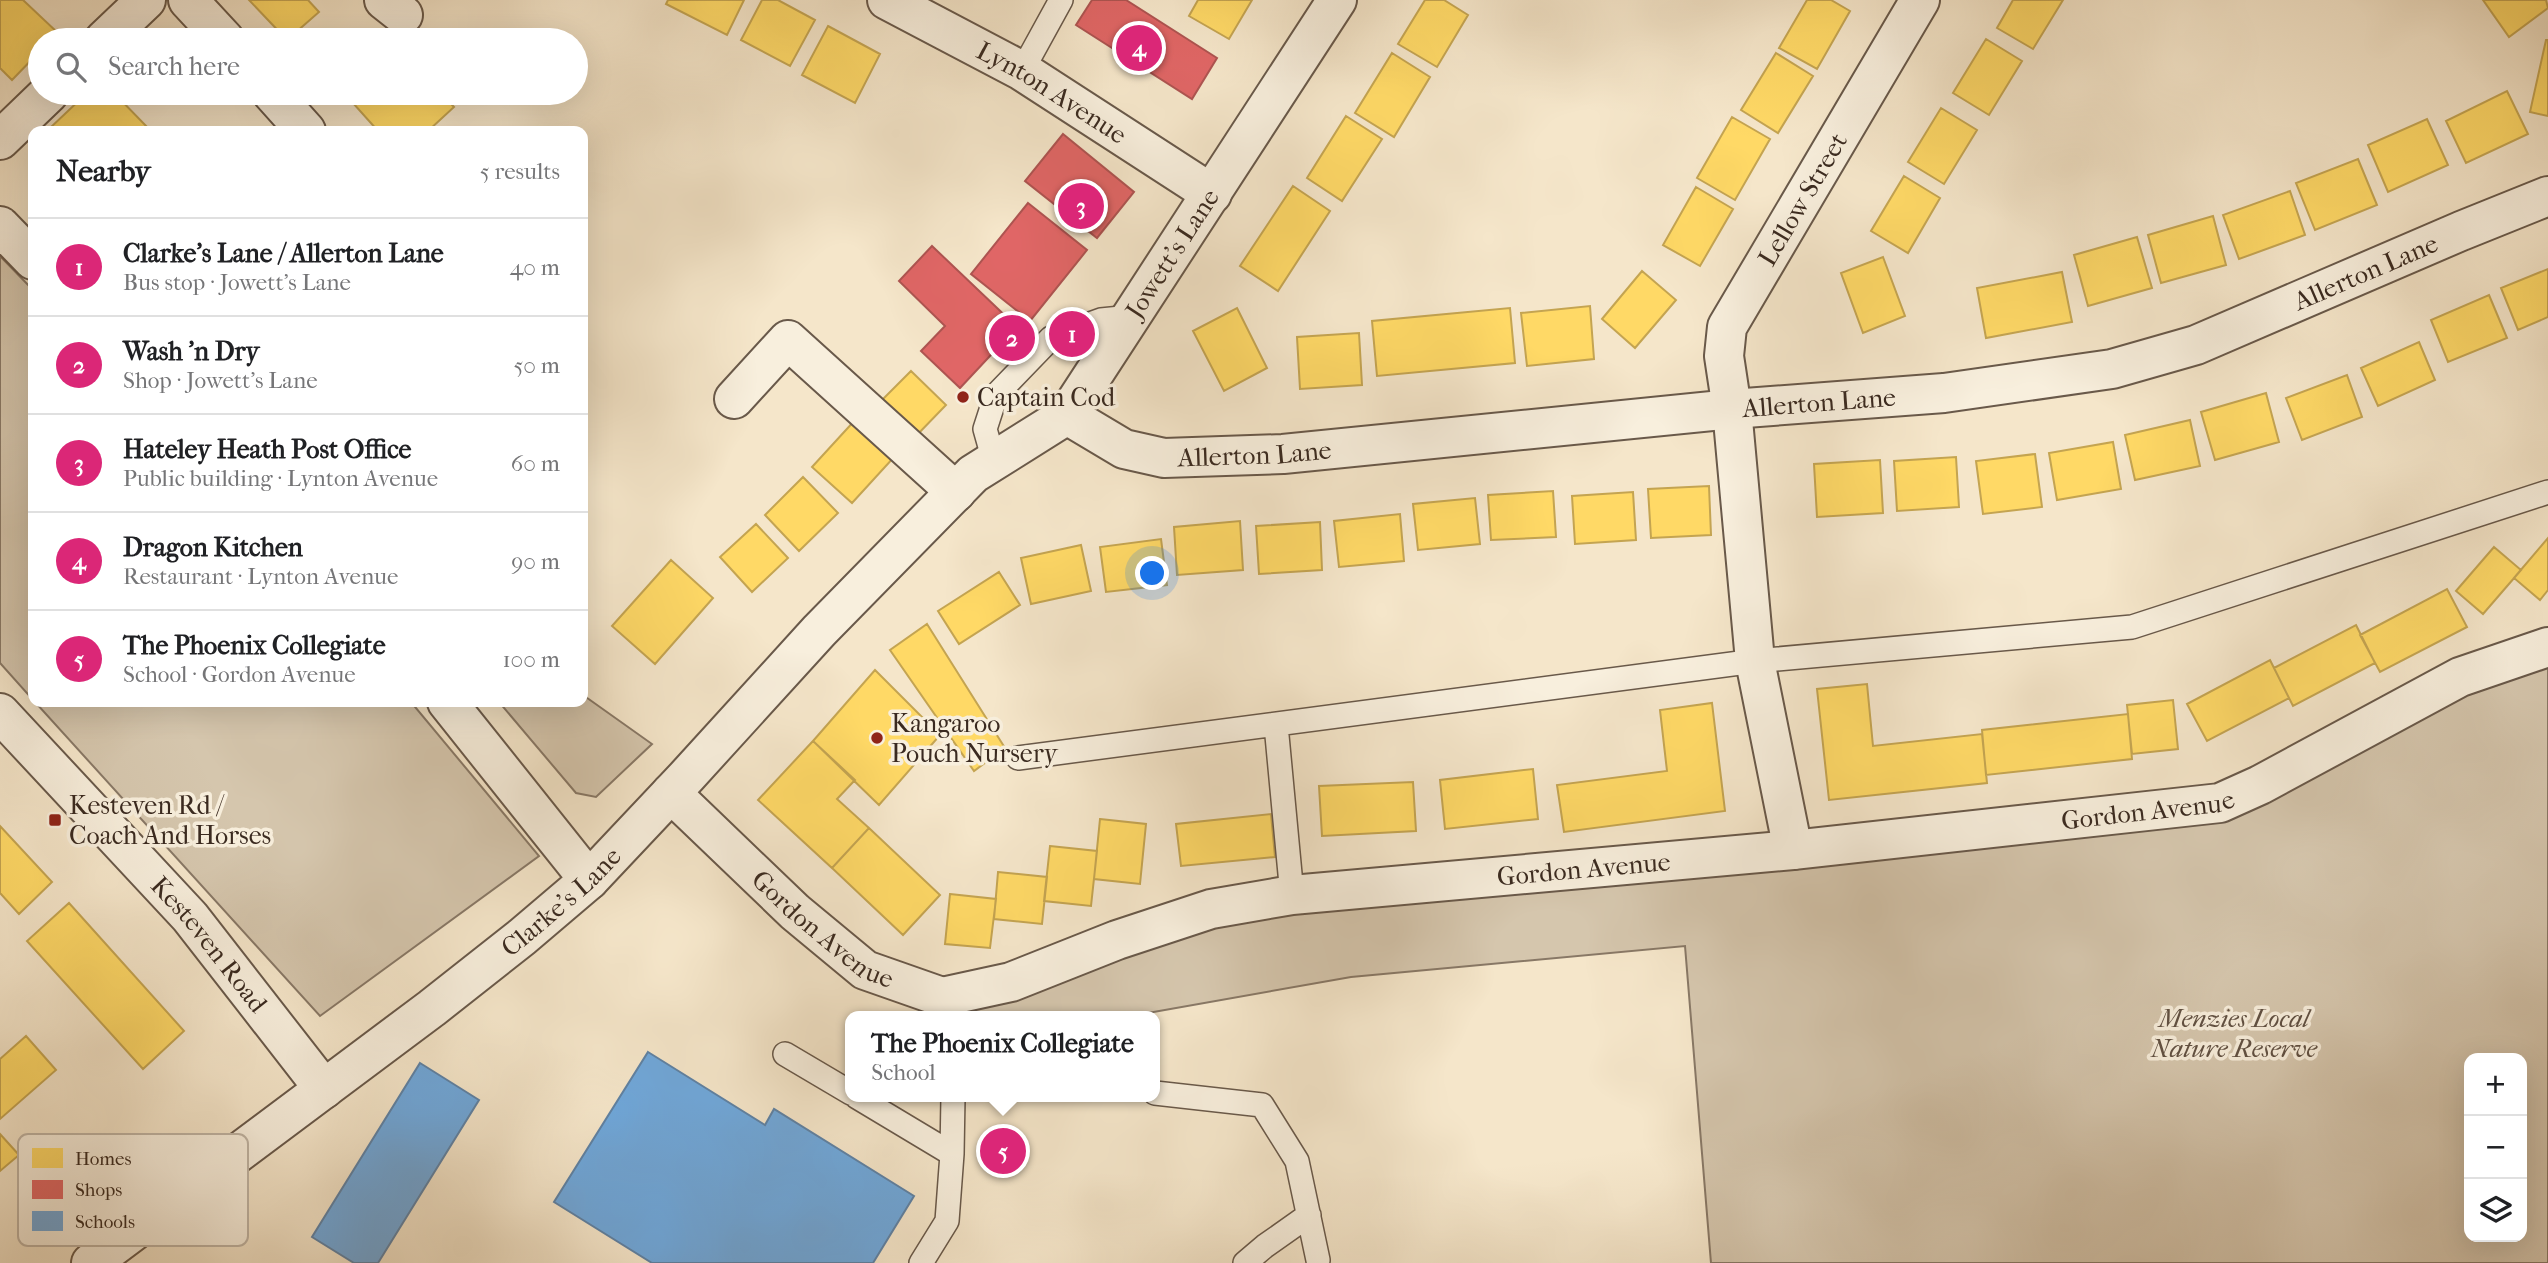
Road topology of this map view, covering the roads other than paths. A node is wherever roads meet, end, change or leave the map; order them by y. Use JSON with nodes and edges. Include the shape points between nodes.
{"nodes":[{"id":1,"x":146,"y":0,"type":"edge"},
{"id":2,"x":188,"y":0,"type":"edge"},
{"id":3,"x":887,"y":0,"type":"edge"},
{"id":4,"x":1061,"y":0,"type":"edge"},
{"id":5,"x":1337,"y":0,"type":"edge"},
{"id":6,"x":1920,"y":0,"type":"edge"},
{"id":7,"x":117,"y":28,"type":"edge"},
{"id":8,"x":214,"y":28,"type":"edge"},
{"id":9,"x":1021,"y":71,"type":"junction"},
{"id":10,"x":36,"y":105,"type":"edge"},
{"id":11,"x":283,"y":105,"type":"edge"},
{"id":12,"x":302,"y":126,"type":"edge"},
{"id":13,"x":0,"y":140,"type":"edge"},
{"id":14,"x":1212,"y":194,"type":"junction"},
{"id":15,"x":2548,"y":196,"type":"edge"},
{"id":16,"x":0,"y":226,"type":"edge"},
{"id":17,"x":28,"y":255,"type":"edge"},
{"id":18,"x":1131,"y":317,"type":"junction"},
{"id":19,"x":734,"y":398,"type":"dead end"},
{"id":20,"x":1732,"y":409,"type":"junction"},
{"id":21,"x":1067,"y":415,"type":"junction"},
{"id":22,"x":974,"y":476,"type":"junction"},
{"id":23,"x":2548,"y":492,"type":"edge"},
{"id":24,"x":2548,"y":647,"type":"edge"},
{"id":25,"x":1755,"y":661,"type":"junction"},
{"id":26,"x":451,"y":707,"type":"edge"},
{"id":27,"x":0,"y":713,"type":"edge"},
{"id":28,"x":1276,"y":725,"type":"junction"},
{"id":29,"x":1018,"y":758,"type":"dead end"},
{"id":30,"x":671,"y":793,"type":"junction"},
{"id":31,"x":1793,"y":850,"type":"junction"},
{"id":32,"x":589,"y":880,"type":"junction"},
{"id":33,"x":1292,"y":895,"type":"junction"},
{"id":34,"x":955,"y":1005,"type":"edge"},
{"id":35,"x":785,"y":1054,"type":"dead end"},
{"id":36,"x":324,"y":1089,"type":"junction"},
{"id":37,"x":845,"y":1089,"type":"edge"},
{"id":38,"x":1160,"y":1094,"type":"edge"},
{"id":39,"x":865,"y":1102,"type":"edge"},
{"id":40,"x":953,"y":1102,"type":"edge"},
{"id":41,"x":248,"y":1146,"type":"edge"},
{"id":42,"x":952,"y":1154,"type":"junction"},
{"id":43,"x":1309,"y":1215,"type":"junction"},
{"id":44,"x":114,"y":1246,"type":"edge"},
{"id":45,"x":1318,"y":1259,"type":"dead end"},
{"id":46,"x":91,"y":1263,"type":"edge"},
{"id":47,"x":921,"y":1263,"type":"edge"},
{"id":48,"x":1245,"y":1263,"type":"edge"}],
"edges":[{"from":1,"to":7,"type":"street"},
{"from":2,"to":8,"type":"street"},
{"from":3,"to":9,"type":"street","name":"Lynton Avenue"},
{"from":4,"to":9,"type":"lane"},
{"from":5,"to":14,"type":"street","name":"Jowett's Lane"},
{"from":6,"to":20,"type":"street","name":"Lellow Street","via":[[1727,327],[1724,356]]},
{"from":9,"to":14,"type":"street","name":"Lynton Avenue"},
{"from":10,"to":13,"type":"street"},
{"from":11,"to":12,"type":"street"},
{"from":14,"to":18,"type":"street","name":"Jowett's Lane"},
{"from":15,"to":20,"type":"street","name":"Allerton Lane","via":[[2196,345],[2112,369],[1944,393]]},
{"from":16,"to":17,"type":"street"},
{"from":18,"to":21,"type":"street","name":"Jowett's Lane"},
{"from":18,"to":22,"type":"lane","via":[[1101,320],[1051,338],[996,395]]},
{"from":19,"to":22,"type":"street","via":[[788,340]]},
{"from":20,"to":21,"type":"street","name":"Allerton Lane","via":[[1283,454],[1164,458],[1124,449]]},
{"from":20,"to":25,"type":"street","name":"Lellow Street"},
{"from":21,"to":22,"type":"street","name":"Jowett's Lane"},
{"from":22,"to":30,"type":"street","name":"Clarke's Lane","via":[[819,631]]},
{"from":23,"to":25,"type":"lane","via":[[2132,627]]},
{"from":24,"to":31,"type":"street","name":"Gordon Avenue","via":[[2459,677],[2220,803]]},
{"from":25,"to":28,"type":"lane"},
{"from":25,"to":31,"type":"street","name":"Lellow Street"},
{"from":26,"to":32,"type":"street"},
{"from":27,"to":36,"type":"street","name":"Kesteven Road","via":[[190,917]]},
{"from":28,"to":29,"type":"lane"},
{"from":28,"to":33,"type":"lane"},
{"from":30,"to":32,"type":"street","name":"Clarke's Lane"},
{"from":30,"to":34,"type":"street","name":"Gordon Avenue","via":[[795,912],[865,970]]},
{"from":31,"to":33,"type":"street","name":"Gordon Avenue"},
{"from":32,"to":36,"type":"street","name":"Clarke's Lane"},
{"from":33,"to":34,"type":"street","name":"Gordon Avenue","via":[[1211,909],[1117,940]]},
{"from":35,"to":37,"type":"lane"},
{"from":36,"to":41,"type":"street","name":"Clarke's Lane"},
{"from":38,"to":43,"type":"lane","via":[[1262,1105],[1297,1161]]},
{"from":39,"to":42,"type":"lane"},
{"from":40,"to":42,"type":"lane"},
{"from":42,"to":47,"type":"lane","via":[[947,1221]]},
{"from":43,"to":45,"type":"lane"},
{"from":43,"to":48,"type":"lane"},
{"from":44,"to":46,"type":"street","name":"Clarke's Lane"}]}
